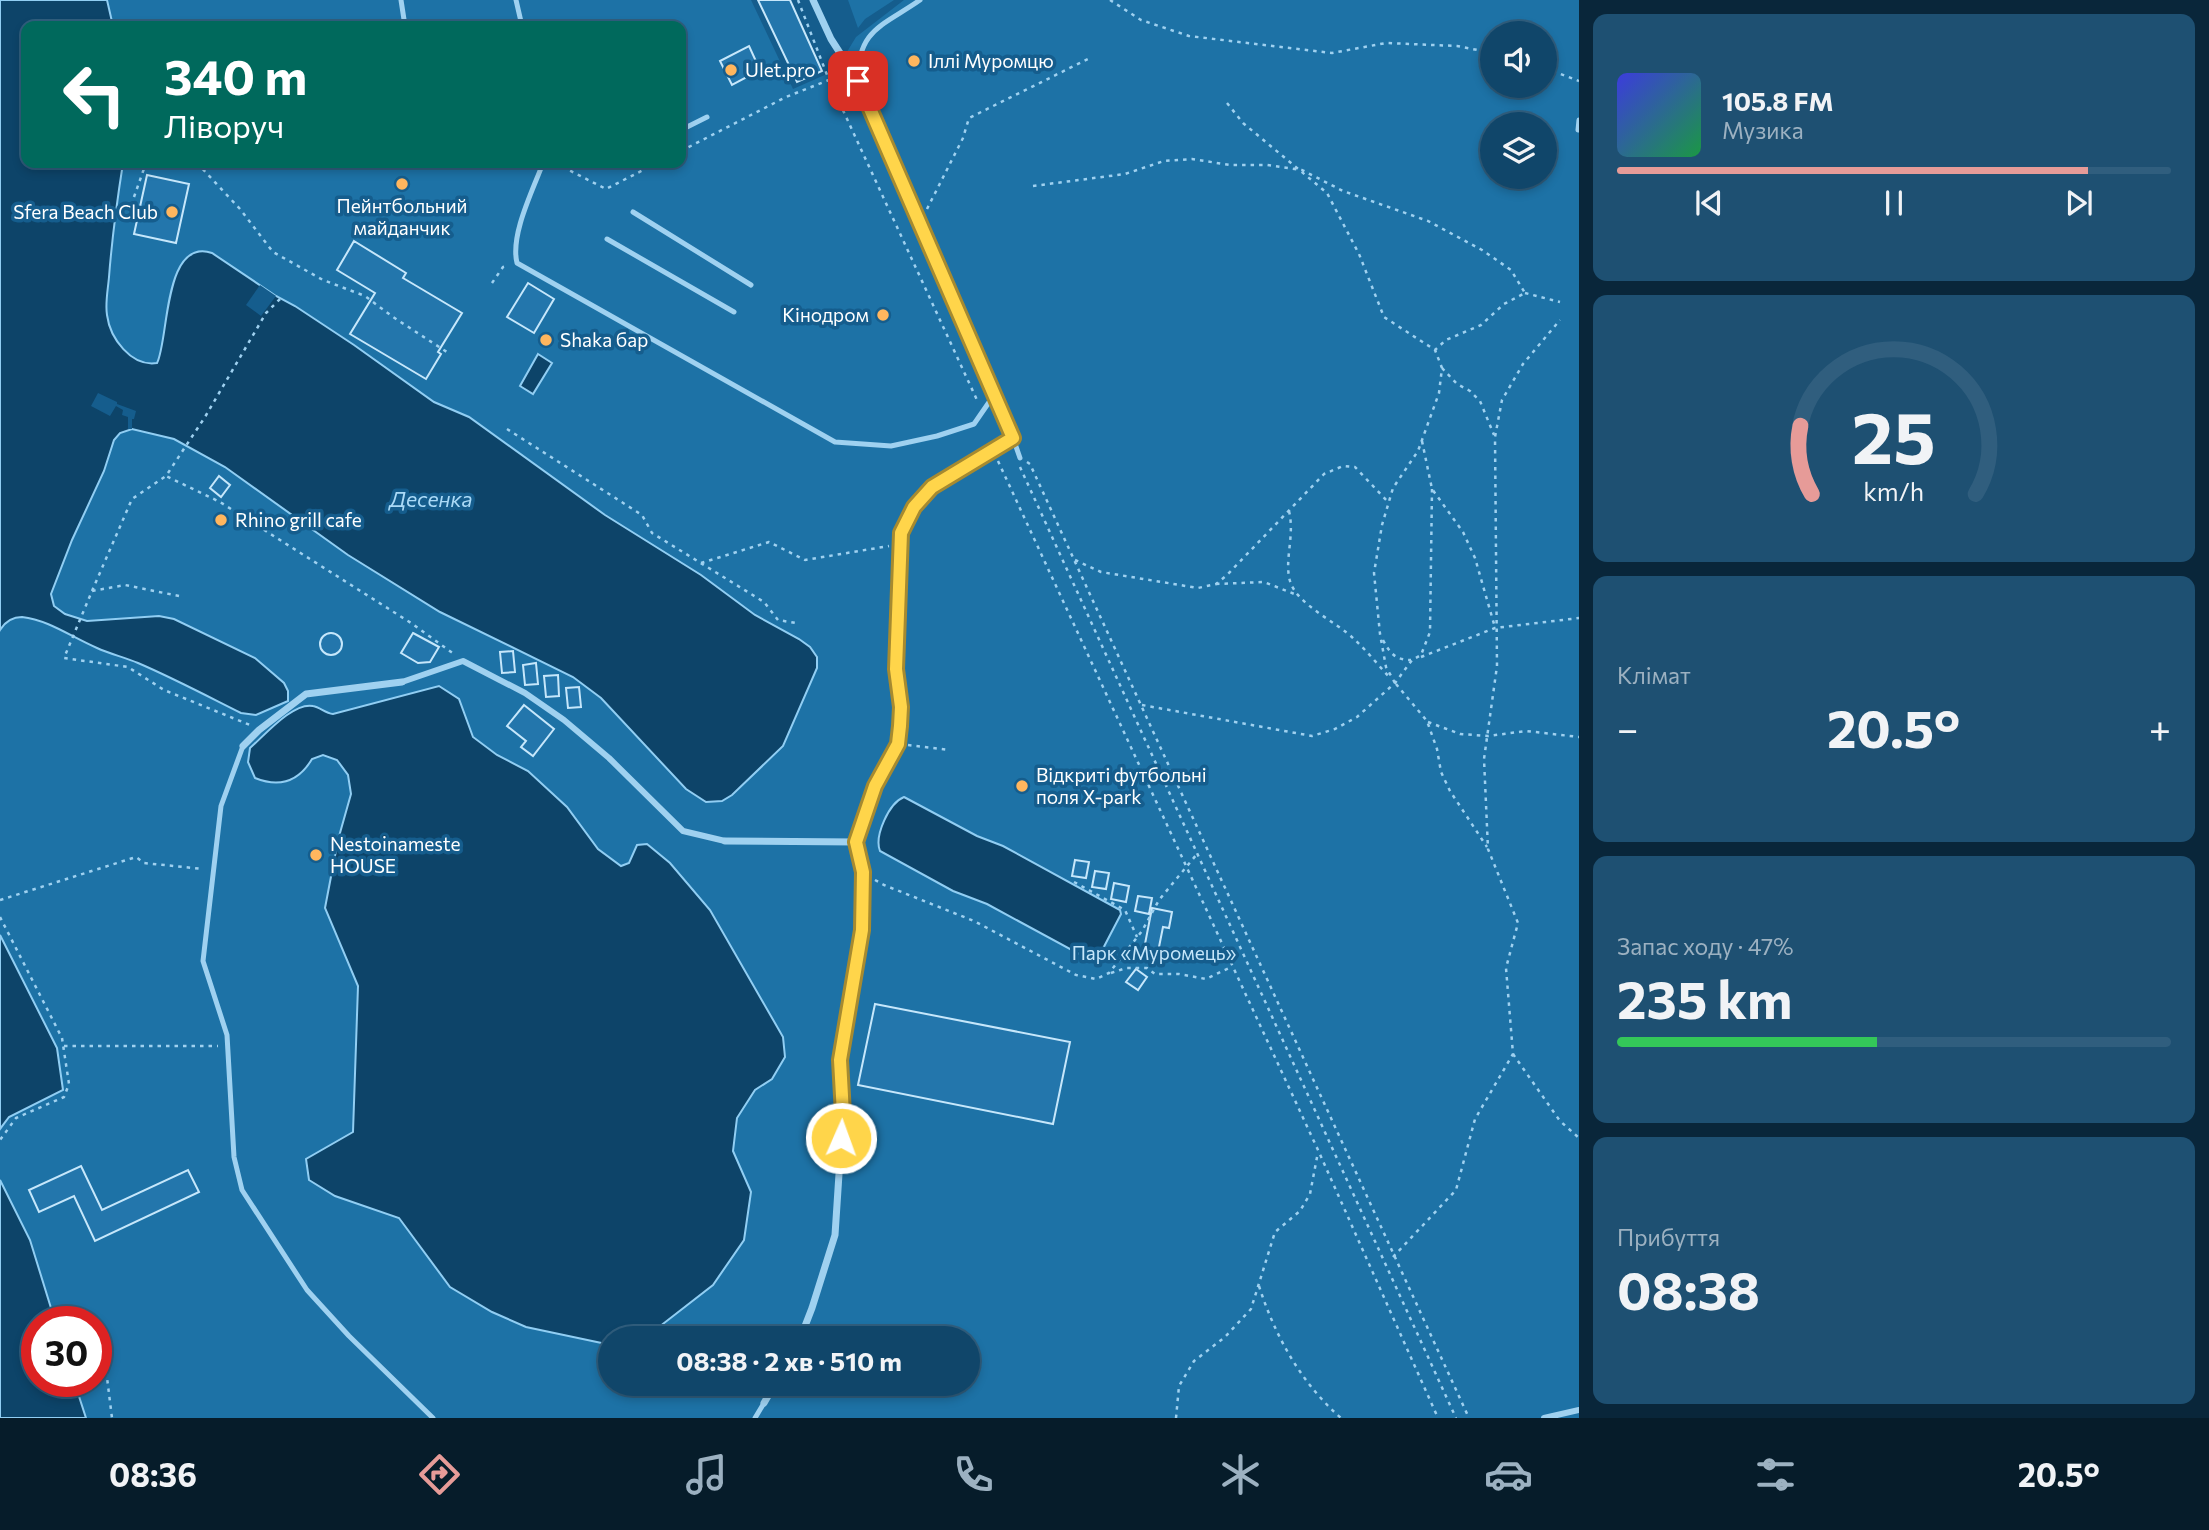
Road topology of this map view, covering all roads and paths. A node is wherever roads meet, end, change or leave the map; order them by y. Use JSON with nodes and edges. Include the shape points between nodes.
{"nodes":[{"id":1,"x":401,"y":0,"type":"edge"},
{"id":2,"x":516,"y":0,"type":"edge"},
{"id":3,"x":798,"y":0,"type":"edge"},
{"id":4,"x":813,"y":0,"type":"edge"},
{"id":5,"x":919,"y":0,"type":"edge"},
{"id":6,"x":1110,"y":0,"type":"edge"},
{"id":7,"x":404,"y":21,"type":"edge"},
{"id":8,"x":521,"y":21,"type":"edge"},
{"id":9,"x":1480,"y":50,"type":"edge"},
{"id":10,"x":1087,"y":59,"type":"dead end"},
{"id":11,"x":1557,"y":73,"type":"edge"},
{"id":12,"x":829,"y":80,"type":"junction"},
{"id":13,"x":858,"y":81,"type":"junction"},
{"id":14,"x":1579,"y":81,"type":"edge"},
{"id":15,"x":1227,"y":103,"type":"dead end"},
{"id":16,"x":707,"y":117,"type":"dead end"},
{"id":17,"x":1579,"y":120,"type":"edge"},
{"id":18,"x":686,"y":128,"type":"edge"},
{"id":19,"x":1578,"y":130,"type":"edge"},
{"id":20,"x":686,"y":148,"type":"edge"},
{"id":21,"x":144,"y":168,"type":"edge"},
{"id":22,"x":202,"y":168,"type":"edge"},
{"id":23,"x":540,"y":168,"type":"edge"},
{"id":24,"x":565,"y":168,"type":"edge"},
{"id":25,"x":647,"y":168,"type":"edge"},
{"id":26,"x":1302,"y":170,"type":"junction"},
{"id":27,"x":1033,"y":186,"type":"dead end"},
{"id":28,"x":134,"y":197,"type":"dead end"},
{"id":29,"x":633,"y":212,"type":"dead end"},
{"id":30,"x":921,"y":221,"type":"junction"},
{"id":31,"x":607,"y":239,"type":"dead end"},
{"id":32,"x":517,"y":263,"type":"junction"},
{"id":33,"x":492,"y":283,"type":"dead end"},
{"id":34,"x":751,"y":285,"type":"dead end"},
{"id":35,"x":1525,"y":293,"type":"junction"},
{"id":36,"x":280,"y":299,"type":"dead end"},
{"id":37,"x":1560,"y":302,"type":"dead end"},
{"id":38,"x":734,"y":312,"type":"dead end"},
{"id":39,"x":1560,"y":320,"type":"dead end"},
{"id":40,"x":1435,"y":350,"type":"junction"},
{"id":41,"x":450,"y":354,"type":"dead end"},
{"id":42,"x":1442,"y":368,"type":"junction"},
{"id":43,"x":994,"y":395,"type":"junction"},
{"id":44,"x":982,"y":413,"type":"junction"},
{"id":45,"x":507,"y":429,"type":"dead end"},
{"id":46,"x":1495,"y":437,"type":"junction"},
{"id":47,"x":1013,"y":438,"type":"junction"},
{"id":48,"x":1422,"y":441,"type":"junction"},
{"id":49,"x":1020,"y":458,"type":"junction"},
{"id":50,"x":998,"y":459,"type":"dead end"},
{"id":51,"x":166,"y":476,"type":"junction"},
{"id":52,"x":1432,"y":489,"type":"junction"},
{"id":53,"x":1389,"y":503,"type":"junction"},
{"id":54,"x":1289,"y":511,"type":"junction"},
{"id":55,"x":901,"y":543,"type":"junction"},
{"id":56,"x":1073,"y":559,"type":"junction"},
{"id":57,"x":701,"y":563,"type":"junction"},
{"id":58,"x":1216,"y":584,"type":"junction"},
{"id":59,"x":92,"y":591,"type":"junction"},
{"id":60,"x":179,"y":596,"type":"dead end"},
{"id":61,"x":1299,"y":596,"type":"junction"},
{"id":62,"x":1579,"y":618,"type":"edge"},
{"id":63,"x":796,"y":623,"type":"dead end"},
{"id":64,"x":1495,"y":628,"type":"junction"},
{"id":65,"x":1380,"y":634,"type":"junction"},
{"id":66,"x":1412,"y":660,"type":"junction"},
{"id":67,"x":463,"y":661,"type":"junction"},
{"id":68,"x":402,"y":682,"type":"joint"},
{"id":69,"x":1395,"y":683,"type":"junction"},
{"id":70,"x":1140,"y":705,"type":"junction"},
{"id":71,"x":1427,"y":721,"type":"junction"},
{"id":72,"x":259,"y":730,"type":"junction"},
{"id":73,"x":1488,"y":736,"type":"junction"},
{"id":74,"x":1579,"y":737,"type":"edge"},
{"id":75,"x":898,"y":744,"type":"junction"},
{"id":76,"x":243,"y":746,"type":"joint"},
{"id":77,"x":950,"y":750,"type":"dead end"},
{"id":78,"x":726,"y":841,"type":"joint"},
{"id":79,"x":856,"y":842,"type":"junction"},
{"id":80,"x":1488,"y":849,"type":"junction"},
{"id":81,"x":1197,"y":854,"type":"junction"},
{"id":82,"x":1186,"y":868,"type":"junction"},
{"id":83,"x":213,"y":870,"type":"junction"},
{"id":84,"x":863,"y":872,"type":"junction"},
{"id":85,"x":1074,"y":882,"type":"dead end"},
{"id":86,"x":0,"y":900,"type":"edge"},
{"id":87,"x":0,"y":917,"type":"edge"},
{"id":88,"x":1137,"y":937,"type":"junction"},
{"id":89,"x":1231,"y":967,"type":"junction"},
{"id":90,"x":1109,"y":974,"type":"junction"},
{"id":91,"x":64,"y":1045,"type":"junction"},
{"id":92,"x":228,"y":1046,"type":"junction"},
{"id":93,"x":1513,"y":1054,"type":"junction"},
{"id":94,"x":1579,"y":1138,"type":"edge"},
{"id":95,"x":0,"y":1140,"type":"edge"},
{"id":96,"x":1318,"y":1150,"type":"junction"},
{"id":97,"x":1393,"y":1257,"type":"junction"},
{"id":98,"x":1259,"y":1286,"type":"junction"},
{"id":99,"x":805,"y":1326,"type":"edge"},
{"id":100,"x":768,"y":1396,"type":"edge"},
{"id":101,"x":109,"y":1397,"type":"edge"},
{"id":102,"x":764,"y":1403,"type":"joint"},
{"id":103,"x":1579,"y":1410,"type":"edge"},
{"id":104,"x":112,"y":1418,"type":"edge"},
{"id":105,"x":433,"y":1418,"type":"edge"},
{"id":106,"x":755,"y":1418,"type":"edge"},
{"id":107,"x":1176,"y":1418,"type":"edge"},
{"id":108,"x":1341,"y":1418,"type":"edge"},
{"id":109,"x":1438,"y":1418,"type":"edge"},
{"id":110,"x":1457,"y":1418,"type":"edge"},
{"id":111,"x":1469,"y":1418,"type":"edge"},
{"id":112,"x":1544,"y":1418,"type":"edge"}],
"edges":[{"from":1,"to":7,"type":"lane"},
{"from":2,"to":8,"type":"lane"},
{"from":3,"to":12,"type":"path"},
{"from":4,"to":13,"type":"street"},
{"from":5,"to":13,"type":"lane","via":[[866,39]]},
{"from":6,"to":9,"type":"path","via":[[1141,20],[1189,36],[1332,53],[1386,43]]},
{"from":10,"to":30,"type":"path","via":[[969,118]]},
{"from":11,"to":14,"type":"path"},
{"from":12,"to":20,"type":"path"},
{"from":12,"to":44,"type":"path"},
{"from":13,"to":30,"type":"street"},
{"from":15,"to":26,"type":"path","via":[[1242,123]]},
{"from":16,"to":18,"type":"lane"},
{"from":17,"to":19,"type":"lane"},
{"from":21,"to":28,"type":"path"},
{"from":22,"to":41,"type":"path","via":[[273,252],[323,280],[365,296]]},
{"from":23,"to":32,"type":"lane","via":[[517,238]]},
{"from":24,"to":25,"type":"path","via":[[606,189]]},
{"from":26,"to":27,"type":"path","via":[[1267,164],[1164,161],[1125,174]]},
{"from":26,"to":35,"type":"path","via":[[1343,191],[1428,221],[1482,250],[1511,270]]},
{"from":26,"to":40,"type":"path","via":[[1327,192],[1384,317]]},
{"from":29,"to":34,"type":"lane"},
{"from":30,"to":43,"type":"street"},
{"from":31,"to":38,"type":"lane"},
{"from":32,"to":33,"type":"path","via":[[503,267]]},
{"from":32,"to":44,"type":"lane","via":[[835,442],[891,446],[974,424]]},
{"from":35,"to":37,"type":"path"},
{"from":35,"to":40,"type":"path"},
{"from":36,"to":51,"type":"path","via":[[266,313]]},
{"from":39,"to":46,"type":"path","via":[[1523,364],[1502,400]]},
{"from":40,"to":42,"type":"path"},
{"from":42,"to":46,"type":"path","via":[[1480,401]]},
{"from":42,"to":48,"type":"path","via":[[1439,393]]},
{"from":43,"to":44,"type":"lane"},
{"from":43,"to":47,"type":"street"},
{"from":45,"to":57,"type":"path","via":[[642,515],[652,533]]},
{"from":46,"to":64,"type":"path"},
{"from":47,"to":49,"type":"lane"},
{"from":47,"to":55,"type":"street","via":[[932,487],[905,520]]},
{"from":48,"to":52,"type":"path"},
{"from":48,"to":53,"type":"path","via":[[1393,488]]},
{"from":49,"to":56,"type":"path","via":[[1030,464]]},
{"from":49,"to":81,"type":"path","via":[[1020,468]]},
{"from":50,"to":82,"type":"path"},
{"from":51,"to":59,"type":"path","via":[[132,499]]},
{"from":51,"to":67,"type":"path","via":[[220,502]]},
{"from":52,"to":64,"type":"path","via":[[1463,532],[1475,558]]},
{"from":52,"to":66,"type":"path","via":[[1430,632],[1421,655]]},
{"from":53,"to":54,"type":"path","via":[[1355,467],[1343,466],[1324,474]]},
{"from":53,"to":65,"type":"path","via":[[1374,573]]},
{"from":54,"to":58,"type":"path"},
{"from":54,"to":61,"type":"path","via":[[1290,584]]},
{"from":55,"to":57,"type":"path","via":[[805,560],[769,542]]},
{"from":55,"to":75,"type":"street"},
{"from":56,"to":58,"type":"path","via":[[1101,572],[1198,588]]},
{"from":56,"to":70,"type":"path"},
{"from":57,"to":63,"type":"path","via":[[764,602],[778,620]]},
{"from":58,"to":61,"type":"path","via":[[1264,582]]},
{"from":59,"to":60,"type":"path","via":[[125,585]]},
{"from":59,"to":72,"type":"path","via":[[64,658],[128,667],[164,690]]},
{"from":61,"to":69,"type":"path","via":[[1353,637]]},
{"from":62,"to":64,"type":"path"},
{"from":64,"to":66,"type":"path"},
{"from":64,"to":73,"type":"path","via":[[1497,666]]},
{"from":65,"to":66,"type":"path","via":[[1399,660]]},
{"from":65,"to":69,"type":"path","via":[[1386,667]]},
{"from":66,"to":69,"type":"path"},
{"from":67,"to":68,"type":"street"},
{"from":67,"to":78,"type":"street","via":[[564,720],[683,831]]},
{"from":68,"to":72,"type":"street","via":[[306,694]]},
{"from":69,"to":70,"type":"path","via":[[1357,717],[1312,736]]},
{"from":69,"to":71,"type":"path"},
{"from":70,"to":97,"type":"path"},
{"from":71,"to":73,"type":"path","via":[[1460,734]]},
{"from":71,"to":80,"type":"path","via":[[1450,791]]},
{"from":72,"to":76,"type":"street"},
{"from":73,"to":74,"type":"path","via":[[1526,731]]},
{"from":73,"to":80,"type":"path","via":[[1484,760]]},
{"from":75,"to":77,"type":"path"},
{"from":75,"to":79,"type":"street","via":[[875,786]]},
{"from":76,"to":83,"type":"lane","via":[[222,806]]},
{"from":78,"to":79,"type":"street"},
{"from":79,"to":84,"type":"street"},
{"from":80,"to":93,"type":"path","via":[[1518,923],[1506,968]]},
{"from":81,"to":82,"type":"path"},
{"from":81,"to":110,"type":"path"},
{"from":82,"to":88,"type":"path"},
{"from":82,"to":89,"type":"path"},
{"from":83,"to":86,"type":"path","via":[[144,863],[136,857]]},
{"from":83,"to":92,"type":"lane","via":[[203,961]]},
{"from":84,"to":90,"type":"path","via":[[974,921],[1076,975],[1096,979]]},
{"from":84,"to":99,"type":"street","via":[[862,930],[840,1060],[843,1114],[835,1235]]},
{"from":85,"to":88,"type":"path","via":[[1125,910]]},
{"from":87,"to":91,"type":"path"},
{"from":88,"to":90,"type":"path"},
{"from":89,"to":90,"type":"path","via":[[1206,979],[1155,974],[1147,968]]},
{"from":89,"to":96,"type":"path"},
{"from":91,"to":92,"type":"path"},
{"from":91,"to":95,"type":"path","via":[[69,1084],[64,1097],[16,1118]]},
{"from":92,"to":105,"type":"lane","via":[[234,1157],[242,1190],[307,1290]]},
{"from":93,"to":94,"type":"path","via":[[1560,1121]]},
{"from":93,"to":97,"type":"path","via":[[1475,1119],[1456,1190]]},
{"from":96,"to":98,"type":"path","via":[[1310,1194],[1300,1211],[1275,1232]]},
{"from":96,"to":109,"type":"path"},
{"from":97,"to":111,"type":"path"},
{"from":98,"to":107,"type":"path","via":[[1251,1309],[1194,1361],[1179,1386]]},
{"from":98,"to":108,"type":"path","via":[[1281,1342],[1309,1386]]},
{"from":100,"to":102,"type":"street"},
{"from":101,"to":104,"type":"path"},
{"from":102,"to":106,"type":"lane"},
{"from":103,"to":112,"type":"street"}]}
